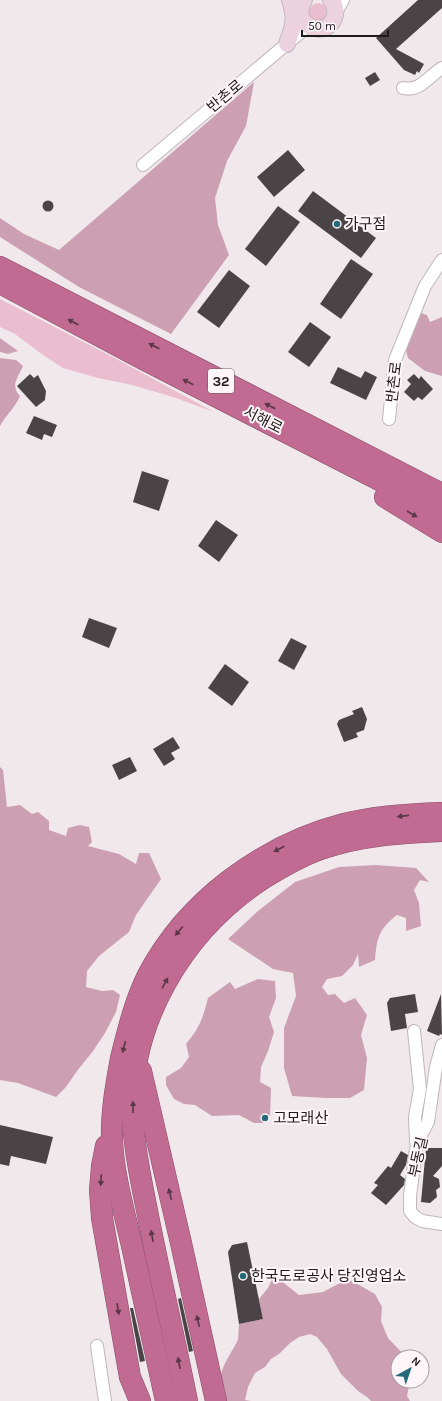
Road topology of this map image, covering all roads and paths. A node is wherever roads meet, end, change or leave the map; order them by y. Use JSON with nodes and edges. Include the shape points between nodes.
{"nodes":[{"id":1,"x":298,"y":1,"type":"edge"},
{"id":2,"x":337,"y":4,"type":"edge"},
{"id":3,"x":308,"y":26,"type":"junction"},
{"id":4,"x":287,"y":44,"type":"junction"},
{"id":5,"x":442,"y":68,"type":"edge"},
{"id":6,"x":403,"y":88,"type":"dead end"},
{"id":7,"x":142,"y":165,"type":"dead end"},
{"id":8,"x":442,"y":260,"type":"edge"},
{"id":9,"x":0,"y":263,"type":"edge"},
{"id":10,"x":0,"y":267,"type":"edge"},
{"id":11,"x":28,"y":282,"type":"junction"},
{"id":12,"x":0,"y":283,"type":"edge"},
{"id":13,"x":236,"y":406,"type":"junction"},
{"id":14,"x":297,"y":419,"type":"junction"},
{"id":15,"x":389,"y":419,"type":"dead end"},
{"id":16,"x":442,"y":482,"type":"edge"},
{"id":17,"x":442,"y":494,"type":"edge"},
{"id":18,"x":442,"y":512,"type":"edge"},
{"id":19,"x":442,"y":532,"type":"edge"},
{"id":20,"x":442,"y":813,"type":"edge"},
{"id":21,"x":442,"y":831,"type":"edge"},
{"id":22,"x":414,"y":1031,"type":"dead end"},
{"id":23,"x":442,"y":1045,"type":"edge"},
{"id":24,"x":138,"y":1051,"type":"junction"},
{"id":25,"x":114,"y":1100,"type":"junction"},
{"id":26,"x":416,"y":1150,"type":"junction"},
{"id":27,"x":442,"y":1224,"type":"edge"},
{"id":28,"x":96,"y":1346,"type":"dead end"},
{"id":29,"x":104,"y":1401,"type":"edge"},
{"id":30,"x":140,"y":1401,"type":"edge"},
{"id":31,"x":166,"y":1401,"type":"edge"},
{"id":32,"x":187,"y":1401,"type":"edge"},
{"id":33,"x":216,"y":1401,"type":"edge"}],
"edges":[{"from":1,"to":3,"type":"street","via":[[301,17]]},
{"from":1,"to":4,"type":"street","via":[[293,10],[293,29]]},
{"from":2,"to":3,"type":"street","via":[[334,18],[326,27],[320,29]]},
{"from":3,"to":4,"type":"street","name":"반촌로"},
{"from":4,"to":7,"type":"street","name":"반촌로"},
{"from":5,"to":6,"type":"street","via":[[417,87]]},
{"from":8,"to":15,"type":"street","name":"반촌로","via":[[425,286],[395,360]]},
{"from":9,"to":11,"type":"highway"},
{"from":10,"to":11,"type":"highway","name":"서해로","number":"32"},
{"from":14,"to":11,"type":"highway","name":"서해로","number":"32","one_way":true},
{"from":13,"to":12,"type":"highway","name":"서해로","number":"32","one_way":true},
{"from":13,"to":18,"type":"highway","name":"서해로","number":"32"},
{"from":13,"to":19,"type":"highway","one_way":true},
{"from":14,"to":16,"type":"highway"},
{"from":14,"to":17,"type":"highway","name":"서해로","number":"32"},
{"from":20,"to":25,"type":"highway","one_way":true,"via":[[362,820],[314,834],[244,869],[212,896],[178,931],[156,961],[148,977],[130,1023]]},
{"from":24,"to":21,"type":"highway","one_way":true,"via":[[158,995],[177,963],[216,917],[252,886],[295,860],[340,843],[396,834]]},
{"from":22,"to":26,"type":"street","via":[[420,1089],[415,1117]]},
{"from":23,"to":26,"type":"street","name":"부동길","via":[[428,1122]]},
{"from":32,"to":24,"type":"highway","one_way":true,"via":[[142,1186],[133,1124]]},
{"from":33,"to":24,"type":"highway","one_way":true},
{"from":25,"to":30,"type":"highway","one_way":true,"via":[[100,1190],[130,1377]]},
{"from":25,"to":31,"type":"highway","via":[[112,1139],[116,1179]]},
{"from":26,"to":27,"type":"street","name":"부동길","via":[[410,1211],[422,1221]]},
{"from":28,"to":29,"type":"street"}]}
